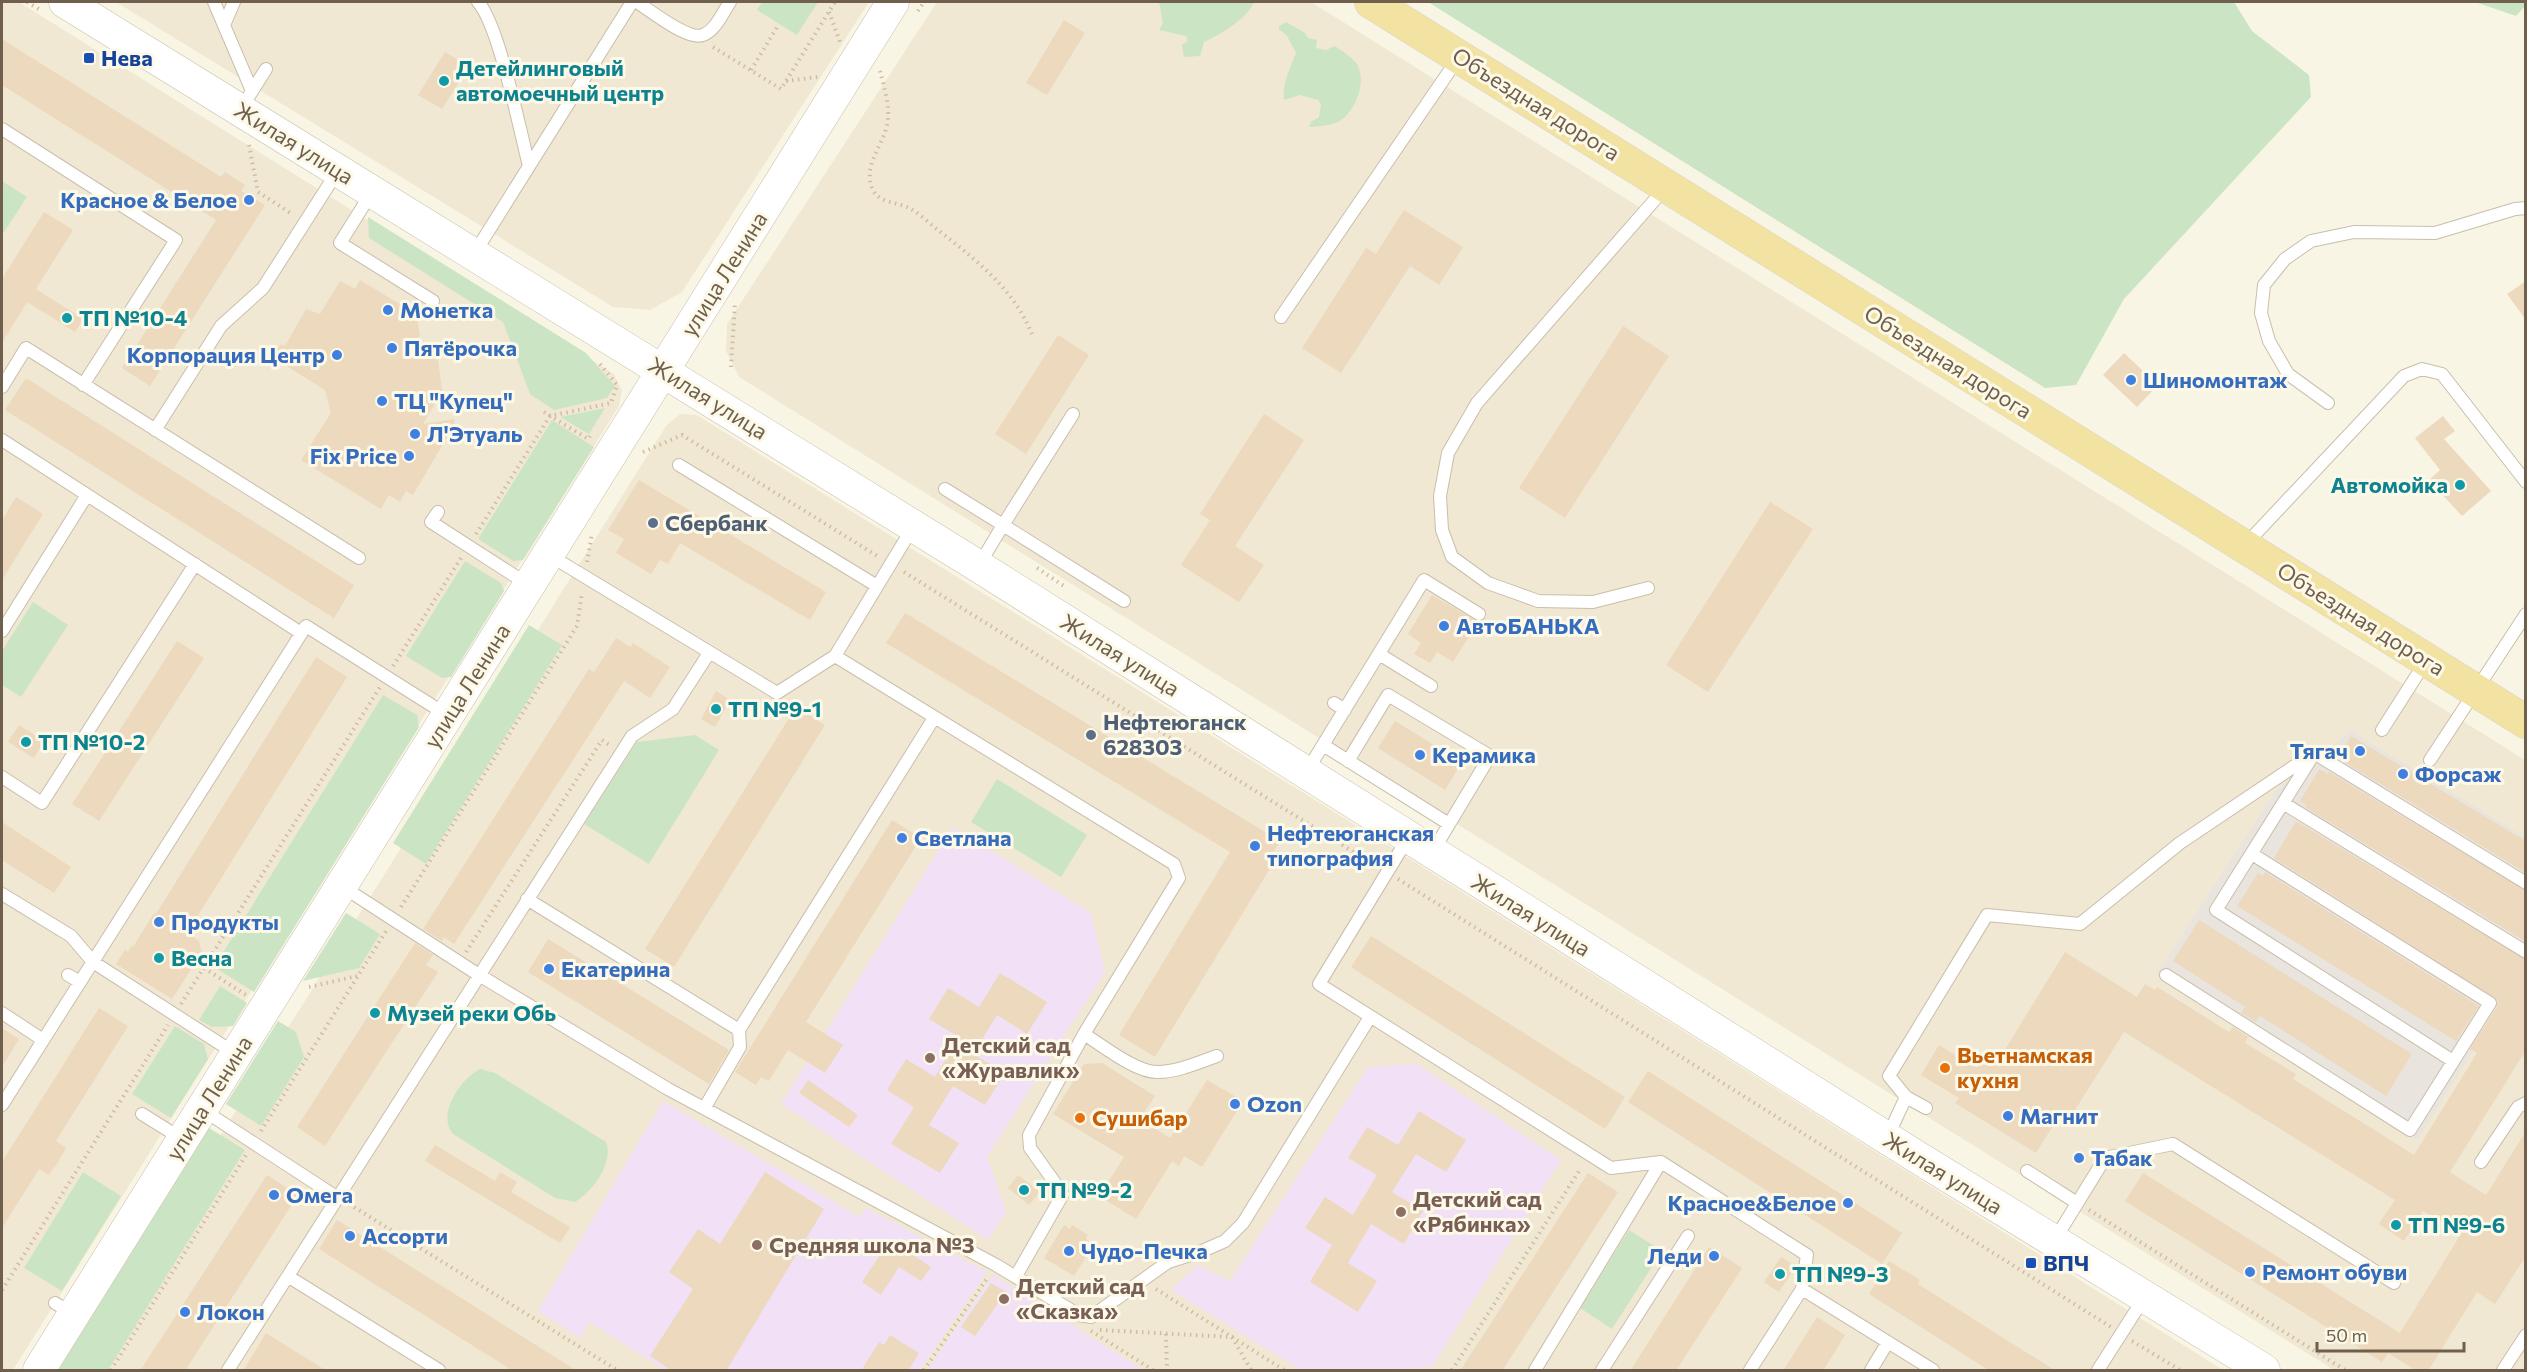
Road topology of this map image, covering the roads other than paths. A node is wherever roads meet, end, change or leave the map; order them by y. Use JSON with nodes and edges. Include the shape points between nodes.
{"nodes":[{"id":1,"x":65,"y":2,"type":"edge"},
{"id":2,"x":214,"y":2,"type":"edge"},
{"id":3,"x":234,"y":2,"type":"edge"},
{"id":4,"x":482,"y":2,"type":"edge"},
{"id":5,"x":632,"y":2,"type":"edge"},
{"id":6,"x":637,"y":2,"type":"edge"},
{"id":7,"x":730,"y":2,"type":"edge"},
{"id":8,"x":893,"y":2,"type":"edge"},
{"id":9,"x":1371,"y":2,"type":"edge"},
{"id":10,"x":224,"y":25,"type":"junction"},
{"id":11,"x":1460,"y":57,"type":"junction"},
{"id":12,"x":266,"y":69,"type":"dead end"},
{"id":13,"x":246,"y":113,"type":"junction"},
{"id":14,"x":2,"y":129,"type":"edge"},
{"id":15,"x":529,"y":166,"type":"junction"},
{"id":16,"x":338,"y":170,"type":"junction"},
{"id":17,"x":1666,"y":186,"type":"junction"},
{"id":18,"x":372,"y":191,"type":"junction"},
{"id":19,"x":2526,"y":208,"type":"edge"},
{"id":20,"x":474,"y":254,"type":"junction"},
{"id":21,"x":433,"y":301,"type":"dead end"},
{"id":22,"x":1281,"y":317,"type":"dead end"},
{"id":23,"x":663,"y":371,"type":"junction"},
{"id":24,"x":83,"y":385,"type":"junction"},
{"id":25,"x":2,"y":387,"type":"edge"},
{"id":26,"x":2328,"y":403,"type":"dead end"},
{"id":27,"x":1073,"y":414,"type":"dead end"},
{"id":28,"x":156,"y":430,"type":"junction"},
{"id":29,"x":2,"y":440,"type":"edge"},
{"id":30,"x":679,"y":465,"type":"dead end"},
{"id":31,"x":2526,"y":482,"type":"edge"},
{"id":32,"x":945,"y":489,"type":"dead end"},
{"id":33,"x":87,"y":495,"type":"junction"},
{"id":34,"x":438,"y":512,"type":"dead end"},
{"id":35,"x":1003,"y":525,"type":"junction"},
{"id":36,"x":914,"y":526,"type":"junction"},
{"id":37,"x":2244,"y":546,"type":"junction"},
{"id":38,"x":549,"y":555,"type":"junction"},
{"id":39,"x":359,"y":558,"type":"dead end"},
{"id":40,"x":195,"y":564,"type":"junction"},
{"id":41,"x":978,"y":566,"type":"junction"},
{"id":42,"x":530,"y":585,"type":"junction"},
{"id":43,"x":877,"y":586,"type":"junction"},
{"id":44,"x":1648,"y":588,"type":"dead end"},
{"id":45,"x":1124,"y":601,"type":"dead end"},
{"id":46,"x":1479,"y":614,"type":"dead end"},
{"id":47,"x":2526,"y":614,"type":"edge"},
{"id":48,"x":2,"y":632,"type":"edge"},
{"id":49,"x":301,"y":633,"type":"junction"},
{"id":50,"x":709,"y":653,"type":"junction"},
{"id":51,"x":1379,"y":654,"type":"junction"},
{"id":52,"x":835,"y":656,"type":"junction"},
{"id":53,"x":2426,"y":660,"type":"junction"},
{"id":54,"x":1431,"y":686,"type":"dead end"},
{"id":55,"x":2476,"y":691,"type":"junction"},
{"id":56,"x":448,"y":716,"type":"junction"},
{"id":57,"x":934,"y":718,"type":"junction"},
{"id":58,"x":2526,"y":722,"type":"edge"},
{"id":59,"x":2382,"y":730,"type":"dead end"},
{"id":60,"x":1323,"y":745,"type":"junction"},
{"id":61,"x":2314,"y":753,"type":"junction"},
{"id":62,"x":2430,"y":760,"type":"dead end"},
{"id":63,"x":1348,"y":761,"type":"junction"},
{"id":64,"x":1306,"y":772,"type":"junction"},
{"id":65,"x":2,"y":777,"type":"edge"},
{"id":66,"x":2283,"y":803,"type":"junction"},
{"id":67,"x":1449,"y":824,"type":"junction"},
{"id":68,"x":1420,"y":845,"type":"junction"},
{"id":69,"x":2252,"y":854,"type":"junction"},
{"id":70,"x":2526,"y":883,"type":"edge"},
{"id":71,"x":342,"y":886,"type":"junction"},
{"id":72,"x":2,"y":894,"type":"edge"},
{"id":73,"x":527,"y":899,"type":"junction"},
{"id":74,"x":2526,"y":952,"type":"edge"},
{"id":75,"x":93,"y":962,"type":"junction"},
{"id":76,"x":68,"y":975,"type":"dead end"},
{"id":77,"x":479,"y":975,"type":"junction"},
{"id":78,"x":2166,"y":975,"type":"dead end"},
{"id":79,"x":80,"y":982,"type":"junction"},
{"id":80,"x":1319,"y":984,"type":"junction"},
{"id":81,"x":1309,"y":993,"type":"dead end"},
{"id":82,"x":2,"y":1013,"type":"edge"},
{"id":83,"x":1370,"y":1017,"type":"junction"},
{"id":84,"x":739,"y":1030,"type":"junction"},
{"id":85,"x":1084,"y":1034,"type":"junction"},
{"id":86,"x":43,"y":1040,"type":"junction"},
{"id":87,"x":237,"y":1054,"type":"junction"},
{"id":88,"x":1217,"y":1056,"type":"dead end"},
{"id":89,"x":2453,"y":1061,"type":"junction"},
{"id":90,"x":1906,"y":1097,"type":"junction"},
{"id":91,"x":2526,"y":1103,"type":"edge"},
{"id":92,"x":2,"y":1105,"type":"edge"},
{"id":93,"x":705,"y":1107,"type":"junction"},
{"id":94,"x":1926,"y":1108,"type":"dead end"},
{"id":95,"x":202,"y":1109,"type":"junction"},
{"id":96,"x":142,"y":1114,"type":"dead end"},
{"id":97,"x":1887,"y":1138,"type":"junction"},
{"id":98,"x":183,"y":1140,"type":"junction"},
{"id":99,"x":1661,"y":1162,"type":"junction"},
{"id":100,"x":2481,"y":1162,"type":"dead end"},
{"id":101,"x":2027,"y":1171,"type":"dead end"},
{"id":102,"x":338,"y":1198,"type":"junction"},
{"id":103,"x":2077,"y":1203,"type":"junction"},
{"id":104,"x":1688,"y":1236,"type":"dead end"},
{"id":105,"x":2054,"y":1242,"type":"junction"},
{"id":106,"x":1016,"y":1276,"type":"junction"},
{"id":107,"x":289,"y":1277,"type":"junction"},
{"id":108,"x":2394,"y":1283,"type":"dead end"},
{"id":109,"x":1802,"y":1289,"type":"junction"},
{"id":110,"x":2145,"y":1297,"type":"junction"},
{"id":111,"x":2526,"y":1335,"type":"edge"},
{"id":112,"x":1888,"y":1342,"type":"junction"},
{"id":113,"x":39,"y":1371,"type":"edge"},
{"id":114,"x":228,"y":1371,"type":"edge"},
{"id":115,"x":439,"y":1371,"type":"edge"},
{"id":116,"x":1535,"y":1371,"type":"edge"},
{"id":117,"x":1602,"y":1371,"type":"edge"},
{"id":118,"x":1750,"y":1371,"type":"edge"},
{"id":119,"x":1871,"y":1371,"type":"edge"},
{"id":120,"x":1933,"y":1371,"type":"edge"},
{"id":121,"x":2098,"y":1371,"type":"edge"},
{"id":122,"x":2264,"y":1371,"type":"edge"},
{"id":123,"x":2503,"y":1371,"type":"edge"}],
"edges":[{"from":1,"to":13,"type":"main road","name":"Жилая улица"},
{"from":2,"to":10,"type":"lane"},
{"from":3,"to":10,"type":"lane"},
{"from":4,"to":15,"type":"lane"},
{"from":5,"to":15,"type":"lane"},
{"from":6,"to":7,"type":"lane","via":[[690,36],[703,35],[714,27]]},
{"from":8,"to":23,"type":"main road","name":"улица Ленина"},
{"from":9,"to":11,"type":"main road","name":"Объездная дорога"},
{"from":10,"to":13,"type":"lane"},
{"from":11,"to":17,"type":"main road","name":"Объездная дорога"},
{"from":11,"to":22,"type":"lane"},
{"from":12,"to":13,"type":"lane"},
{"from":13,"to":16,"type":"main road","name":"Жилая улица"},
{"from":14,"to":24,"type":"lane","via":[[176,240]]},
{"from":15,"to":20,"type":"lane"},
{"from":16,"to":18,"type":"main road","name":"Жилая улица"},
{"from":16,"to":28,"type":"lane","via":[[263,288],[222,326]]},
{"from":17,"to":37,"type":"main road","name":"Объездная дорога"},
{"from":17,"to":44,"type":"lane","via":[[1477,403],[1448,453],[1440,496],[1442,530],[1452,557],[1488,583],[1538,600],[1593,602]]},
{"from":18,"to":20,"type":"main road","name":"Жилая улица"},
{"from":18,"to":21,"type":"lane","via":[[340,243]]},
{"from":19,"to":26,"type":"lane","via":[[2435,233],[2354,232],[2332,236],[2311,241],[2285,259],[2264,285],[2261,314],[2269,341],[2288,374]]},
{"from":20,"to":23,"type":"main road","name":"Жилая улица"},
{"from":23,"to":36,"type":"main road","name":"Жилая улица"},
{"from":23,"to":38,"type":"main road","name":"улица Ленина"},
{"from":24,"to":25,"type":"lane","via":[[26,348]]},
{"from":24,"to":28,"type":"lane"},
{"from":27,"to":35,"type":"lane"},
{"from":28,"to":39,"type":"lane"},
{"from":29,"to":33,"type":"lane"},
{"from":30,"to":43,"type":"lane"},
{"from":31,"to":37,"type":"lane","via":[[2442,374],[2422,369],[2404,376]]},
{"from":32,"to":35,"type":"lane"},
{"from":33,"to":40,"type":"lane"},
{"from":33,"to":48,"type":"lane"},
{"from":34,"to":42,"type":"lane","via":[[431,522]]},
{"from":35,"to":41,"type":"lane"},
{"from":35,"to":45,"type":"lane"},
{"from":36,"to":41,"type":"main road","name":"Жилая улица"},
{"from":36,"to":43,"type":"lane"},
{"from":37,"to":53,"type":"main road","name":"Объездная дорога"},
{"from":38,"to":42,"type":"main road","name":"улица Ленина"},
{"from":38,"to":50,"type":"lane"},
{"from":40,"to":49,"type":"lane"},
{"from":40,"to":65,"type":"lane","via":[[42,803]]},
{"from":41,"to":64,"type":"main road","name":"Жилая улица"},
{"from":42,"to":56,"type":"main road","name":"улица Ленина"},
{"from":43,"to":52,"type":"lane"},
{"from":46,"to":51,"type":"lane","via":[[1424,580]]},
{"from":47,"to":55,"type":"lane"},
{"from":49,"to":56,"type":"lane","via":[[306,626]]},
{"from":49,"to":75,"type":"lane"},
{"from":50,"to":52,"type":"lane","via":[[777,693]]},
{"from":50,"to":73,"type":"lane","via":[[674,709],[632,736]]},
{"from":51,"to":54,"type":"lane"},
{"from":51,"to":60,"type":"lane","via":[[1339,706]]},
{"from":52,"to":57,"type":"lane"},
{"from":53,"to":55,"type":"main road","name":"Объездная дорога"},
{"from":53,"to":59,"type":"lane"},
{"from":55,"to":58,"type":"main road","name":"Объездная дорога"},
{"from":55,"to":62,"type":"lane"},
{"from":56,"to":71,"type":"main road","name":"улица Ленина"},
{"from":57,"to":84,"type":"lane"},
{"from":57,"to":85,"type":"lane","via":[[1174,864],[1179,878]]},
{"from":60,"to":63,"type":"lane"},
{"from":60,"to":64,"type":"lane"},
{"from":61,"to":66,"type":"lane"},
{"from":61,"to":70,"type":"lane"},
{"from":61,"to":90,"type":"lane","via":[[2180,843],[2080,924],[1987,915],[1889,1076]]},
{"from":63,"to":67,"type":"lane"},
{"from":63,"to":67,"type":"lane","via":[[1388,695],[1490,756]]},
{"from":64,"to":68,"type":"main road","name":"Жилая улица"},
{"from":66,"to":69,"type":"lane"},
{"from":66,"to":74,"type":"lane"},
{"from":67,"to":68,"type":"lane"},
{"from":68,"to":80,"type":"lane","via":[[1388,873]]},
{"from":68,"to":97,"type":"main road","name":"Жилая улица"},
{"from":69,"to":89,"type":"lane","via":[[2216,910]]},
{"from":69,"to":89,"type":"lane","via":[[2490,1003]]},
{"from":71,"to":77,"type":"lane"},
{"from":71,"to":87,"type":"main road","name":"улица Ленина"},
{"from":72,"to":75,"type":"lane","via":[[71,936]]},
{"from":73,"to":77,"type":"lane"},
{"from":73,"to":84,"type":"lane"},
{"from":75,"to":79,"type":"lane"},
{"from":75,"to":87,"type":"lane"},
{"from":76,"to":79,"type":"lane"},
{"from":77,"to":93,"type":"lane","via":[[668,1089]]},
{"from":77,"to":102,"type":"lane"},
{"from":78,"to":89,"type":"lane","via":[[2410,1130]]},
{"from":79,"to":86,"type":"lane"},
{"from":80,"to":81,"type":"lane"},
{"from":80,"to":83,"type":"lane"},
{"from":82,"to":86,"type":"lane"},
{"from":83,"to":99,"type":"lane","via":[[1611,1168]]},
{"from":83,"to":106,"type":"lane","via":[[1243,1223],[1225,1241],[1168,1262],[1091,1317],[1079,1315]]},
{"from":84,"to":93,"type":"lane","via":[[740,1047]]},
{"from":85,"to":88,"type":"lane","via":[[1142,1069],[1156,1073]]},
{"from":85,"to":106,"type":"lane","via":[[1029,1135],[1030,1149],[1062,1194]]},
{"from":86,"to":92,"type":"lane"},
{"from":87,"to":95,"type":"main road","name":"улица Ленина"},
{"from":90,"to":94,"type":"lane"},
{"from":90,"to":97,"type":"lane"},
{"from":91,"to":100,"type":"lane","via":[[2518,1107]]},
{"from":93,"to":106,"type":"lane"},
{"from":95,"to":98,"type":"main road","name":"улица Ленина"},
{"from":95,"to":102,"type":"lane"},
{"from":96,"to":98,"type":"lane"},
{"from":97,"to":105,"type":"main road","name":"Жилая улица"},
{"from":98,"to":113,"type":"main road","name":"улица Ленина","via":[[65,1309]]},
{"from":99,"to":109,"type":"lane","via":[[1806,1255]]},
{"from":99,"to":116,"type":"lane"},
{"from":101,"to":103,"type":"lane"},
{"from":102,"to":107,"type":"lane"},
{"from":103,"to":105,"type":"lane"},
{"from":103,"to":108,"type":"lane","via":[[2104,1158],[2173,1144]]},
{"from":104,"to":117,"type":"lane"},
{"from":105,"to":110,"type":"main road","name":"Жилая улица"},
{"from":107,"to":114,"type":"lane"},
{"from":107,"to":115,"type":"lane"},
{"from":109,"to":112,"type":"lane"},
{"from":109,"to":118,"type":"lane"},
{"from":110,"to":121,"type":"lane"},
{"from":110,"to":122,"type":"main road","name":"Жилая улица"},
{"from":111,"to":123,"type":"lane"},
{"from":112,"to":119,"type":"lane"},
{"from":112,"to":120,"type":"lane"}]}
